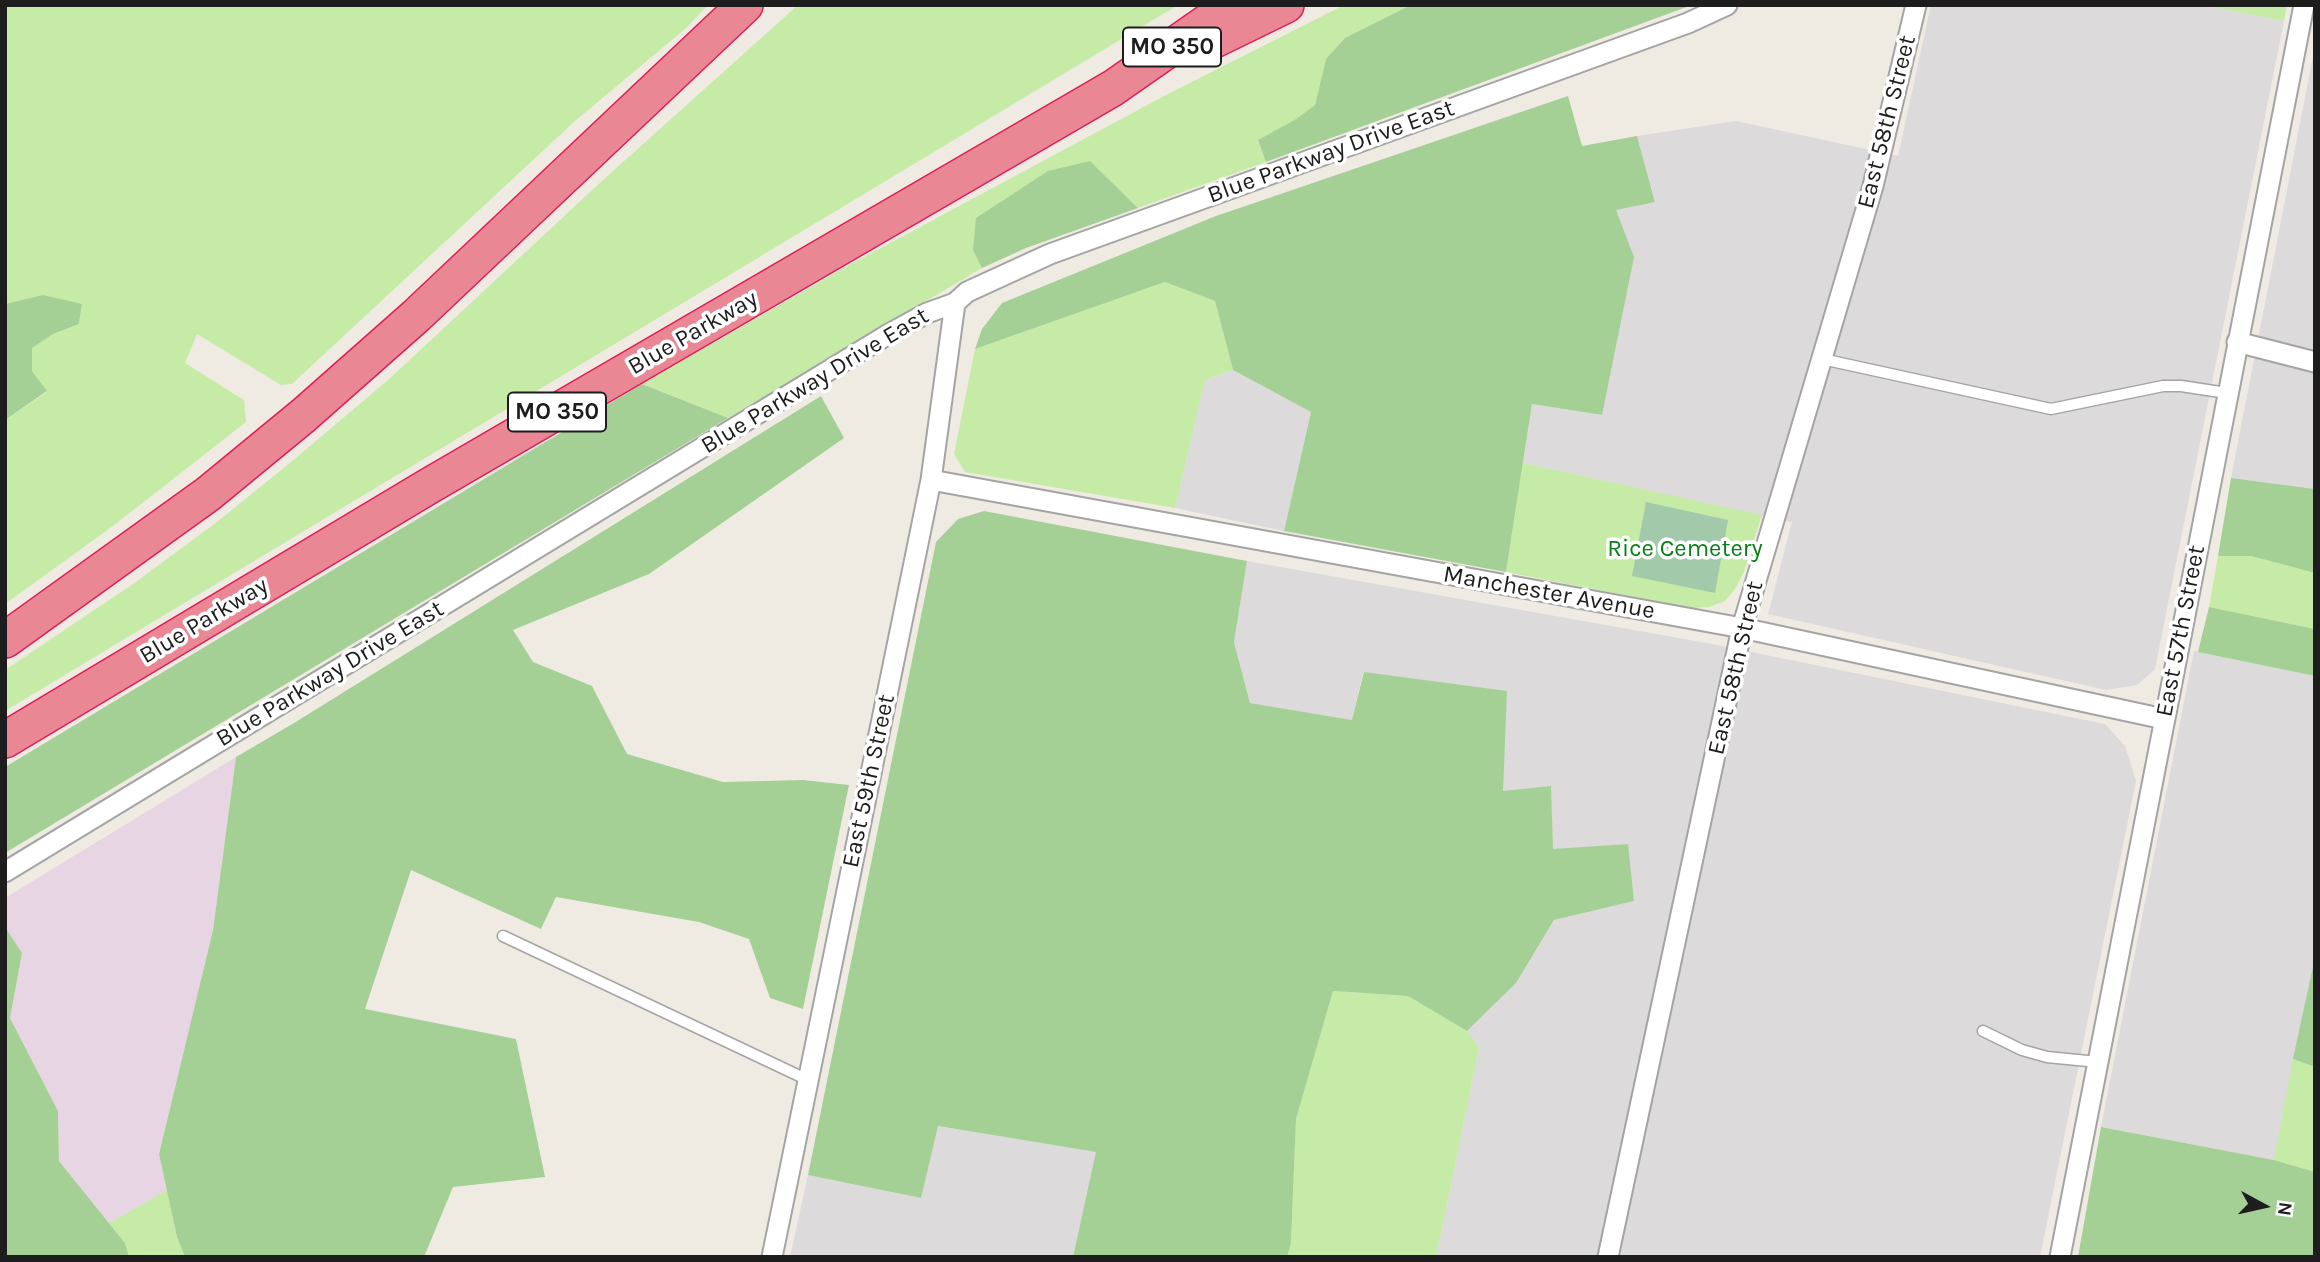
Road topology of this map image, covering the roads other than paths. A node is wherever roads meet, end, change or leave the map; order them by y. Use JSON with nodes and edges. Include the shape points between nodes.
{"nodes":[{"id":1,"x":745,"y":5,"type":"edge"},
{"id":2,"x":1232,"y":5,"type":"edge"},
{"id":3,"x":1286,"y":5,"type":"edge"},
{"id":4,"x":1727,"y":5,"type":"edge"},
{"id":5,"x":1916,"y":5,"type":"edge"},
{"id":6,"x":2304,"y":5,"type":"edge"},
{"id":7,"x":1113,"y":88,"type":"junction"},
{"id":8,"x":955,"y":303,"type":"junction"},
{"id":9,"x":2237,"y":342,"type":"junction"},
{"id":10,"x":1822,"y":359,"type":"junction"},
{"id":11,"x":2315,"y":362,"type":"edge"},
{"id":12,"x":2227,"y":393,"type":"junction"},
{"id":13,"x":931,"y":480,"type":"junction"},
{"id":14,"x":1742,"y":628,"type":"junction"},
{"id":15,"x":5,"y":640,"type":"edge"},
{"id":16,"x":2164,"y":719,"type":"junction"},
{"id":17,"x":5,"y":740,"type":"edge"},
{"id":18,"x":5,"y":872,"type":"edge"},
{"id":19,"x":503,"y":936,"type":"dead end"},
{"id":20,"x":1983,"y":1031,"type":"dead end"},
{"id":21,"x":2098,"y":1062,"type":"junction"},
{"id":22,"x":808,"y":1080,"type":"junction"},
{"id":23,"x":772,"y":1257,"type":"edge"},
{"id":24,"x":1608,"y":1257,"type":"edge"},
{"id":25,"x":2060,"y":1257,"type":"edge"}],
"edges":[{"from":1,"to":15,"type":"highway","via":[[416,316],[304,415],[208,494]]},
{"from":2,"to":7,"type":"highway","name":"Blue Parkway","number":"MO 350"},
{"from":3,"to":7,"type":"highway"},
{"from":4,"to":8,"type":"street","name":"Blue Parkway Drive East","via":[[1050,254],[967,292]]},
{"from":5,"to":10,"type":"street","name":"East 58th Street","via":[[1873,187]]},
{"from":6,"to":9,"type":"street","name":"East 57th Street"},
{"from":7,"to":17,"type":"highway","name":"Blue Parkway","number":"MO 350","via":[[429,486]]},
{"from":8,"to":13,"type":"street","name":"East 59th Street"},
{"from":8,"to":18,"type":"street","name":"Blue Parkway Drive East","via":[[887,335]]},
{"from":9,"to":11,"type":"street"},
{"from":9,"to":12,"type":"street","name":"East 57th Street"},
{"from":10,"to":12,"type":"lane","via":[[2051,409],[2162,386]]},
{"from":10,"to":14,"type":"street","name":"East 58th Street"},
{"from":12,"to":16,"type":"street","name":"East 57th Street"},
{"from":13,"to":14,"type":"street","name":"Manchester Avenue"},
{"from":13,"to":22,"type":"street","name":"East 59th Street"},
{"from":14,"to":16,"type":"street","name":"Manchester Avenue"},
{"from":14,"to":24,"type":"street","name":"East 58th Street"},
{"from":16,"to":21,"type":"street","name":"East 57th Street"},
{"from":19,"to":22,"type":"lane"},
{"from":20,"to":21,"type":"lane","via":[[2047,1057]]},
{"from":21,"to":25,"type":"street","name":"East 57th Street"},
{"from":22,"to":23,"type":"street","name":"East 59th Street"}]}
